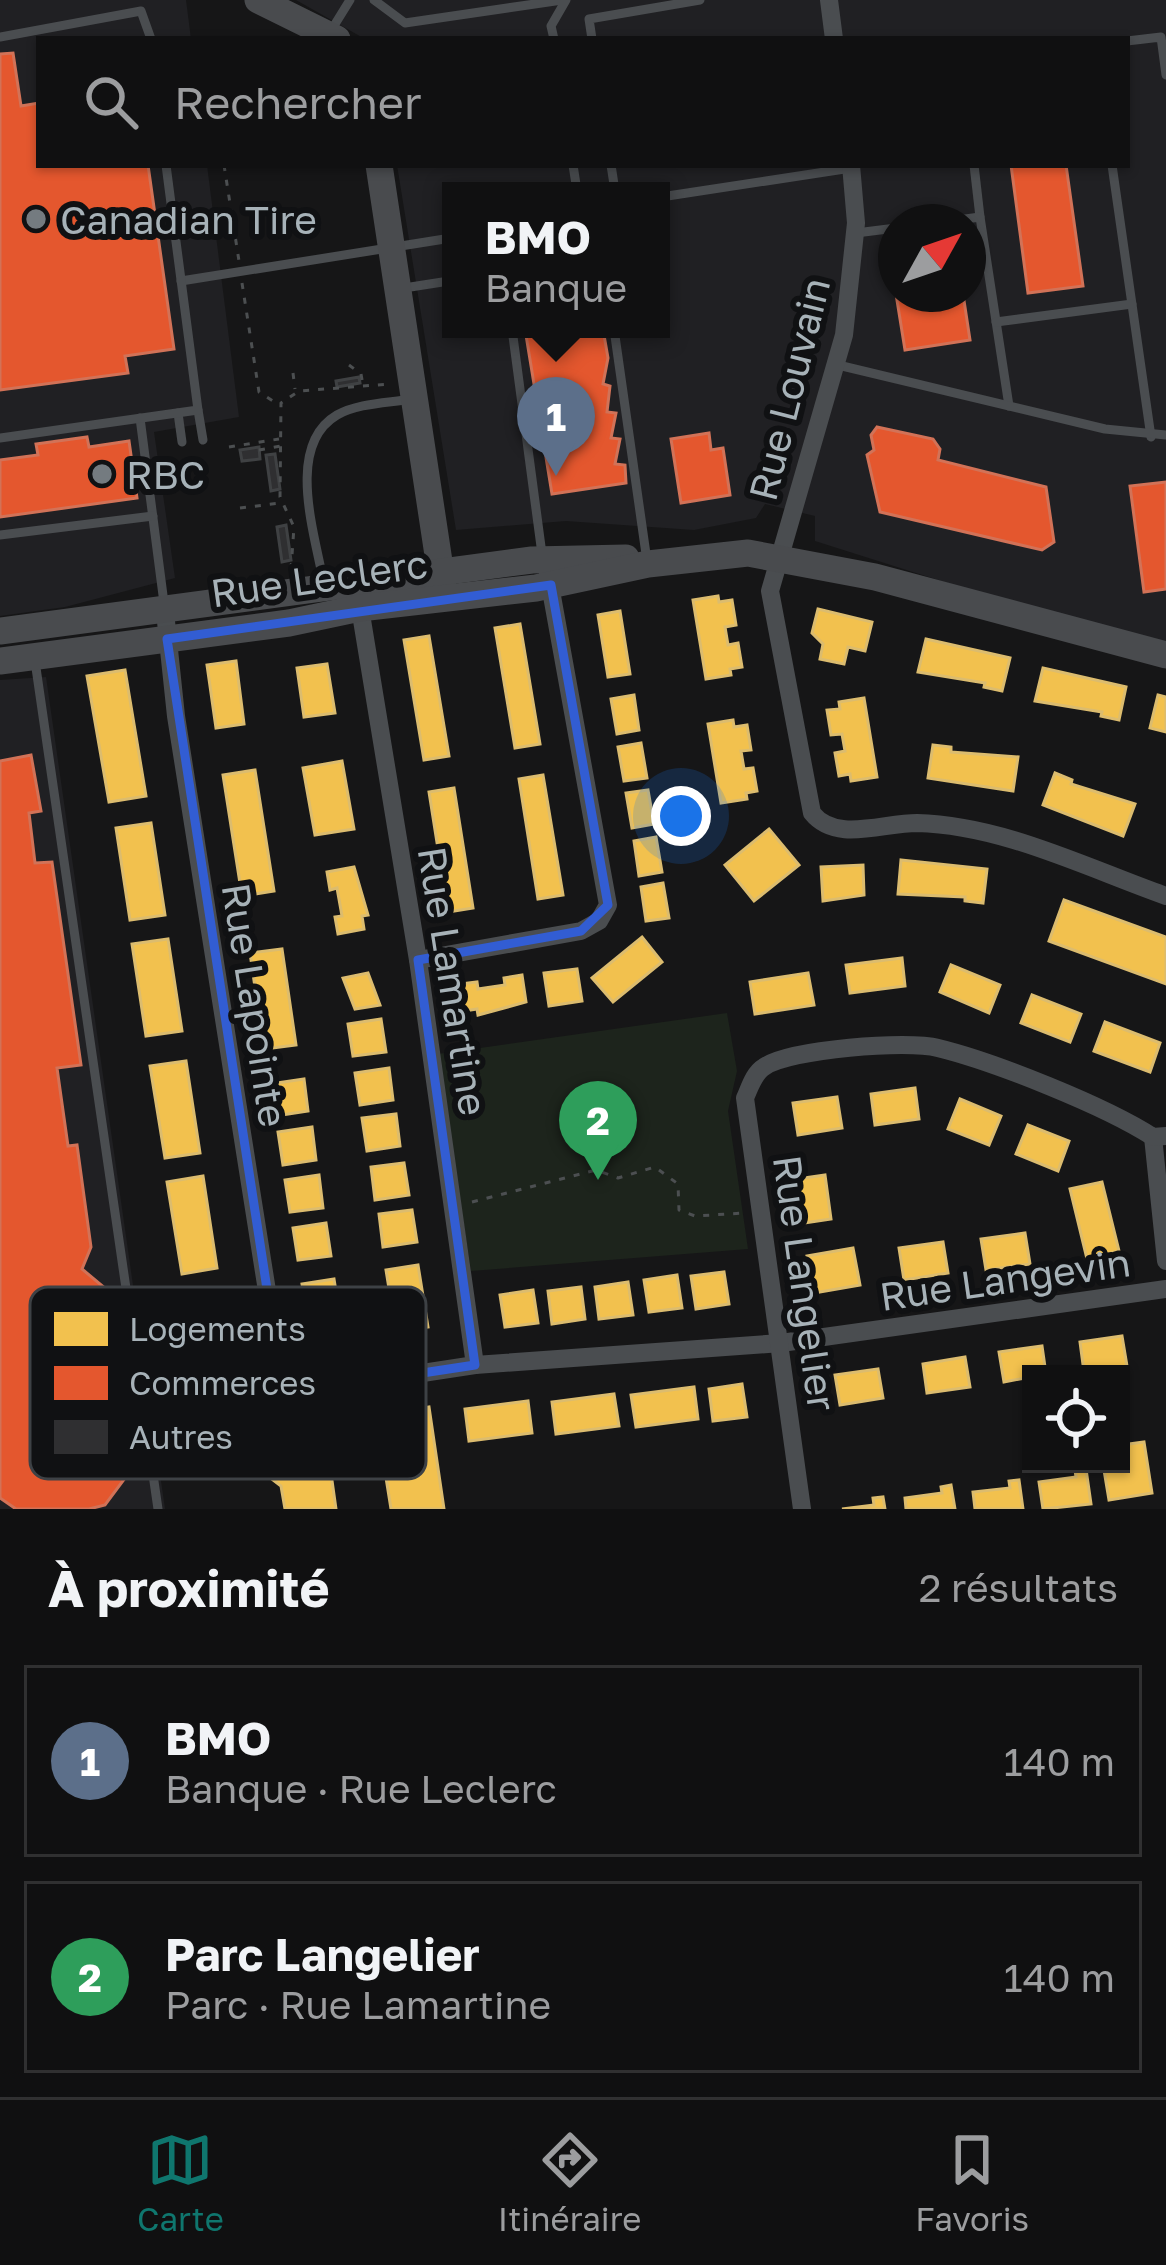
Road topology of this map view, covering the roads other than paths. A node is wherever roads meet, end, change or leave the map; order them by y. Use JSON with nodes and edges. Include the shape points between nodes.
{"nodes":[{"id":1,"x":258,"y":0,"type":"edge"},
{"id":2,"x":350,"y":0,"type":"edge"},
{"id":3,"x":374,"y":0,"type":"edge"},
{"id":4,"x":564,"y":0,"type":"edge"},
{"id":5,"x":700,"y":0,"type":"edge"},
{"id":6,"x":830,"y":0,"type":"edge"},
{"id":7,"x":150,"y":36,"type":"edge"},
{"id":8,"x":333,"y":36,"type":"edge"},
{"id":9,"x":553,"y":36,"type":"edge"},
{"id":10,"x":592,"y":36,"type":"edge"},
{"id":11,"x":834,"y":36,"type":"edge"},
{"id":12,"x":0,"y":37,"type":"edge"},
{"id":13,"x":1130,"y":41,"type":"edge"},
{"id":14,"x":1166,"y":75,"type":"edge"},
{"id":15,"x":166,"y":168,"type":"edge"},
{"id":16,"x":380,"y":168,"type":"edge"},
{"id":17,"x":839,"y":168,"type":"edge"},
{"id":18,"x":851,"y":168,"type":"edge"},
{"id":19,"x":974,"y":168,"type":"edge"},
{"id":20,"x":1112,"y":168,"type":"edge"},
{"id":21,"x":670,"y":196,"type":"edge"},
{"id":22,"x":978,"y":204,"type":"edge"},
{"id":23,"x":878,"y":230,"type":"edge"},
{"id":24,"x":856,"y":233,"type":"junction"},
{"id":25,"x":442,"y":240,"type":"edge"},
{"id":26,"x":393,"y":249,"type":"junction"},
{"id":27,"x":986,"y":256,"type":"edge"},
{"id":28,"x":181,"y":281,"type":"junction"},
{"id":29,"x":442,"y":282,"type":"edge"},
{"id":30,"x":399,"y":289,"type":"junction"},
{"id":31,"x":1132,"y":304,"type":"junction"},
{"id":32,"x":996,"y":322,"type":"junction"},
{"id":33,"x":513,"y":338,"type":"edge"},
{"id":34,"x":615,"y":338,"type":"edge"},
{"id":35,"x":836,"y":364,"type":"junction"},
{"id":36,"x":416,"y":398,"type":"junction"},
{"id":37,"x":1009,"y":406,"type":"junction"},
{"id":38,"x":198,"y":410,"type":"junction"},
{"id":39,"x":178,"y":413,"type":"junction"},
{"id":40,"x":140,"y":418,"type":"junction"},
{"id":41,"x":1166,"y":435,"type":"edge"},
{"id":42,"x":1150,"y":437,"type":"junction"},
{"id":43,"x":0,"y":438,"type":"edge"},
{"id":44,"x":202,"y":440,"type":"dead end"},
{"id":45,"x":182,"y":442,"type":"dead end"},
{"id":46,"x":154,"y":516,"type":"junction"},
{"id":47,"x":0,"y":535,"type":"edge"},
{"id":48,"x":779,"y":555,"type":"junction"},
{"id":49,"x":648,"y":564,"type":"junction"},
{"id":50,"x":547,"y":572,"type":"junction"},
{"id":51,"x":443,"y":585,"type":"junction"},
{"id":52,"x":326,"y":601,"type":"junction"},
{"id":53,"x":359,"y":608,"type":"junction"},
{"id":54,"x":166,"y":626,"type":"junction"},
{"id":55,"x":0,"y":631,"type":"edge"},
{"id":56,"x":1166,"y":655,"type":"edge"},
{"id":57,"x":34,"y":656,"type":"junction"},
{"id":58,"x":0,"y":661,"type":"edge"},
{"id":59,"x":1166,"y":896,"type":"edge"},
{"id":60,"x":418,"y":959,"type":"junction"},
{"id":61,"x":1160,"y":1137,"type":"edge"},
{"id":62,"x":1166,"y":1262,"type":"edge"},
{"id":63,"x":126,"y":1287,"type":"edge"},
{"id":64,"x":267,"y":1287,"type":"edge"},
{"id":65,"x":1166,"y":1289,"type":"edge"},
{"id":66,"x":781,"y":1343,"type":"junction"},
{"id":67,"x":475,"y":1365,"type":"junction"},
{"id":68,"x":426,"y":1372,"type":"edge"},
{"id":69,"x":154,"y":1479,"type":"edge"},
{"id":70,"x":158,"y":1509,"type":"edge"},
{"id":71,"x":802,"y":1509,"type":"edge"}],
"edges":[{"from":1,"to":8,"type":"street"},
{"from":2,"to":8,"type":"lane"},
{"from":3,"to":4,"type":"lane","via":[[405,23]]},
{"from":4,"to":9,"type":"lane"},
{"from":5,"to":10,"type":"lane","via":[[590,19]]},
{"from":6,"to":11,"type":"street"},
{"from":7,"to":12,"type":"lane","via":[[141,11],[124,11]]},
{"from":13,"to":14,"type":"lane","via":[[1161,37]]},
{"from":15,"to":28,"type":"lane"},
{"from":16,"to":26,"type":"street"},
{"from":17,"to":21,"type":"lane"},
{"from":18,"to":24,"type":"street","name":"Rue Louvain"},
{"from":19,"to":22,"type":"lane"},
{"from":20,"to":31,"type":"lane"},
{"from":23,"to":24,"type":"lane"},
{"from":24,"to":35,"type":"street","name":"Rue Louvain"},
{"from":25,"to":26,"type":"lane"},
{"from":26,"to":28,"type":"lane"},
{"from":26,"to":30,"type":"street"},
{"from":27,"to":32,"type":"lane"},
{"from":28,"to":38,"type":"lane"},
{"from":29,"to":30,"type":"lane"},
{"from":30,"to":36,"type":"street"},
{"from":31,"to":32,"type":"lane"},
{"from":31,"to":42,"type":"lane"},
{"from":32,"to":37,"type":"lane"},
{"from":33,"to":50,"type":"lane"},
{"from":34,"to":49,"type":"lane"},
{"from":35,"to":37,"type":"lane"},
{"from":35,"to":48,"type":"street","name":"Rue Louvain"},
{"from":36,"to":51,"type":"street"},
{"from":36,"to":52,"type":"lane","via":[[338,414],[311,444],[307,469]]},
{"from":37,"to":42,"type":"lane"},
{"from":38,"to":39,"type":"lane"},
{"from":38,"to":44,"type":"lane"},
{"from":39,"to":40,"type":"lane"},
{"from":39,"to":45,"type":"lane"},
{"from":40,"to":43,"type":"lane"},
{"from":40,"to":46,"type":"lane"},
{"from":41,"to":42,"type":"lane"},
{"from":46,"to":47,"type":"lane"},
{"from":46,"to":54,"type":"lane"},
{"from":48,"to":49,"type":"street","name":"Rue Leclerc"},
{"from":48,"to":56,"type":"street","name":"Rue Leclerc"},
{"from":48,"to":59,"type":"street","name":"Rue Louvain","via":[[771,602],[806,799],[820,824],[837,830],[915,823],[1000,836]]},
{"from":49,"to":50,"type":"street","name":"Rue Leclerc","via":[[616,556]]},
{"from":50,"to":51,"type":"street","name":"Rue Leclerc"},
{"from":50,"to":60,"type":"street","via":[[608,904],[581,932]]},
{"from":51,"to":52,"type":"street","name":"Rue Leclerc"},
{"from":51,"to":53,"type":"street","name":"Rue Leclerc"},
{"from":52,"to":53,"type":"street","name":"Rue Leclerc"},
{"from":52,"to":54,"type":"street","name":"Rue Leclerc"},
{"from":53,"to":60,"type":"street","name":"Rue Lamartine"},
{"from":54,"to":55,"type":"street","name":"Rue Leclerc"},
{"from":54,"to":57,"type":"street","name":"Rue Leclerc"},
{"from":54,"to":64,"type":"street","name":"Rue Lapointe"},
{"from":57,"to":58,"type":"street","name":"Rue Leclerc"},
{"from":57,"to":63,"type":"lane"},
{"from":60,"to":67,"type":"street","name":"Rue Lamartine"},
{"from":61,"to":62,"type":"street"},
{"from":61,"to":66,"type":"street","name":"Rue Langelier","via":[[937,1047],[880,1047],[760,1069],[746,1098]]},
{"from":65,"to":66,"type":"street","name":"Rue Langevin"},
{"from":66,"to":67,"type":"street","name":"Rue Langevin"},
{"from":66,"to":71,"type":"street","name":"Rue Langelier"},
{"from":67,"to":68,"type":"street","name":"Rue Langevin"},
{"from":69,"to":70,"type":"lane"}]}
